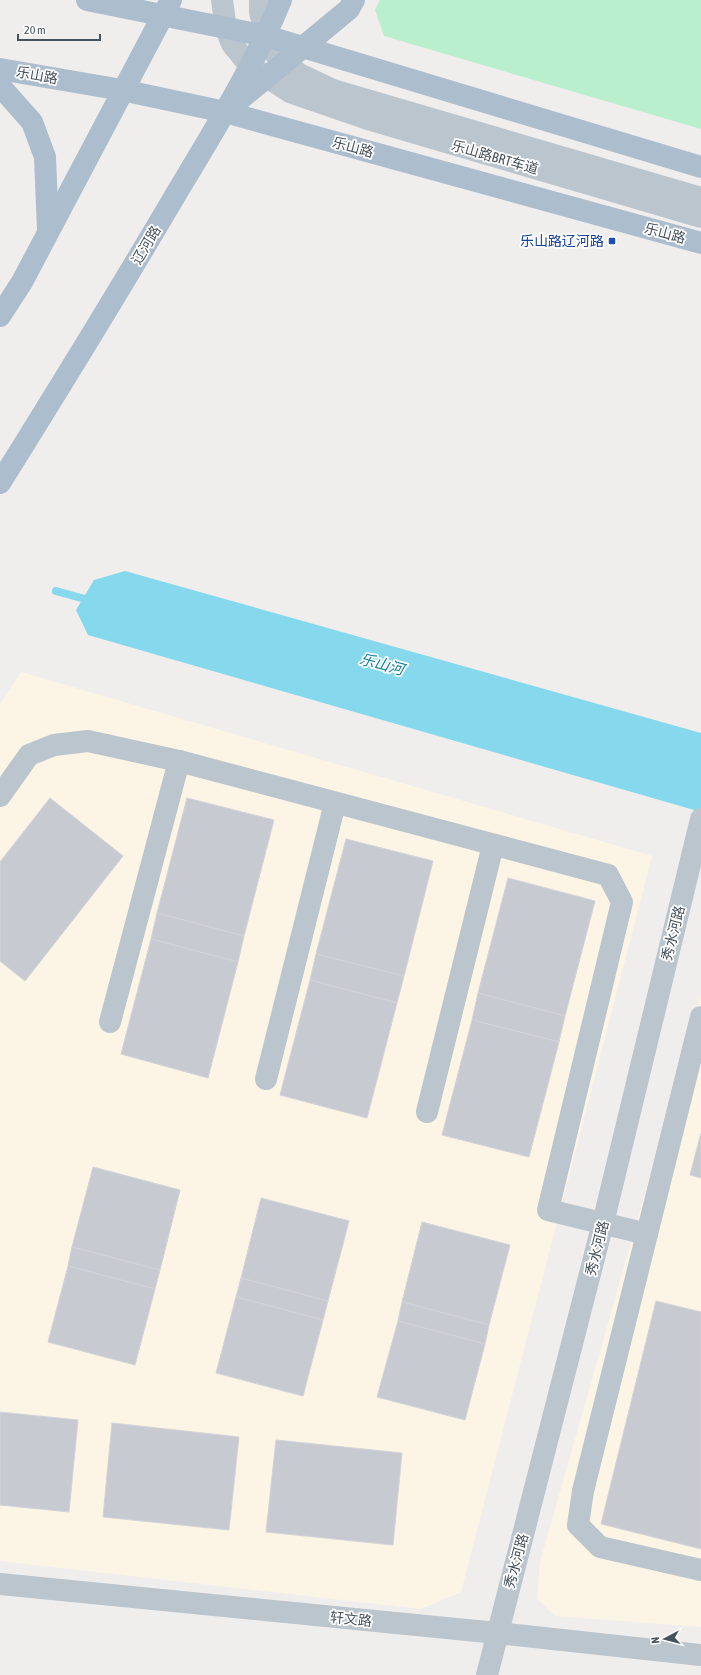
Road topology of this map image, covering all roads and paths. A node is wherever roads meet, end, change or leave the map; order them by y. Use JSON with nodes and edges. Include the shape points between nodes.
{"nodes":[{"id":1,"x":87,"y":0,"type":"edge"},
{"id":2,"x":222,"y":0,"type":"edge"},
{"id":3,"x":260,"y":0,"type":"edge"},
{"id":4,"x":281,"y":0,"type":"edge"},
{"id":5,"x":293,"y":0,"type":"edge"},
{"id":6,"x":354,"y":0,"type":"edge"},
{"id":7,"x":167,"y":5,"type":"edge"},
{"id":8,"x":226,"y":28,"type":"junction"},
{"id":9,"x":266,"y":36,"type":"junction"},
{"id":10,"x":302,"y":48,"type":"junction"},
{"id":11,"x":0,"y":69,"type":"edge"},
{"id":12,"x":259,"y":71,"type":"junction"},
{"id":13,"x":291,"y":76,"type":"junction"},
{"id":14,"x":0,"y":86,"type":"edge"},
{"id":15,"x":122,"y":90,"type":"junction"},
{"id":16,"x":225,"y":112,"type":"junction"},
{"id":17,"x":701,"y":167,"type":"edge"},
{"id":18,"x":701,"y":198,"type":"edge"},
{"id":19,"x":701,"y":217,"type":"edge"},
{"id":20,"x":48,"y":232,"type":"junction"},
{"id":21,"x":701,"y":243,"type":"edge"},
{"id":22,"x":0,"y":316,"type":"edge"},
{"id":23,"x":0,"y":483,"type":"edge"},
{"id":24,"x":179,"y":761,"type":"junction"},
{"id":25,"x":0,"y":796,"type":"edge"},
{"id":26,"x":335,"y":803,"type":"junction"},
{"id":27,"x":700,"y":824,"type":"edge"},
{"id":28,"x":493,"y":845,"type":"junction"},
{"id":29,"x":701,"y":1017,"type":"edge"},
{"id":30,"x":110,"y":1022,"type":"dead end"},
{"id":31,"x":266,"y":1079,"type":"dead end"},
{"id":32,"x":427,"y":1112,"type":"dead end"},
{"id":33,"x":603,"y":1223,"type":"junction"},
{"id":34,"x":646,"y":1234,"type":"junction"},
{"id":35,"x":701,"y":1570,"type":"edge"},
{"id":36,"x":0,"y":1584,"type":"edge"},
{"id":37,"x":497,"y":1633,"type":"junction"},
{"id":38,"x":701,"y":1655,"type":"edge"},
{"id":39,"x":487,"y":1675,"type":"edge"}],
"edges":[{"from":1,"to":7,"type":"main road"},
{"from":2,"to":8,"type":"street"},
{"from":3,"to":9,"type":"street"},
{"from":4,"to":9,"type":"main road"},
{"from":5,"to":9,"type":"main road"},
{"from":6,"to":10,"type":"main road","name":"辽河路","via":[[349,9]]},
{"from":7,"to":8,"type":"main road"},
{"from":7,"to":15,"type":"main road"},
{"from":8,"to":9,"type":"main road"},
{"from":8,"to":12,"type":"street","via":[[232,44]]},
{"from":9,"to":10,"type":"main road"},
{"from":9,"to":12,"type":"main road"},
{"from":9,"to":13,"type":"street","via":[[272,52]]},
{"from":10,"to":13,"type":"main road","name":"辽河路"},
{"from":10,"to":17,"type":"main road"},
{"from":11,"to":15,"type":"main road","name":"乐山路"},
{"from":12,"to":13,"type":"main road","name":"辽河路"},
{"from":12,"to":16,"type":"main road","name":"辽河路"},
{"from":13,"to":18,"type":"street","name":"乐山路BRT车道"},
{"from":13,"to":19,"type":"street","name":"乐山路BRT车道","via":[[371,120]]},
{"from":14,"to":20,"type":"main road","via":[[32,122],[45,158]]},
{"from":15,"to":16,"type":"main road","name":"乐山路"},
{"from":15,"to":20,"type":"main road"},
{"from":16,"to":21,"type":"main road","name":"乐山路"},
{"from":16,"to":23,"type":"main road","name":"辽河路","via":[[101,322]]},
{"from":20,"to":22,"type":"main road","via":[[22,282]]},
{"from":24,"to":25,"type":"street","via":[[88,742],[54,745],[29,755]]},
{"from":24,"to":26,"type":"street"},
{"from":24,"to":30,"type":"street"},
{"from":26,"to":28,"type":"street"},
{"from":26,"to":31,"type":"street"},
{"from":27,"to":33,"type":"street","name":"秀水河路"},
{"from":28,"to":32,"type":"street"},
{"from":28,"to":33,"type":"street","via":[[608,875],[622,902],[548,1210]]},
{"from":29,"to":34,"type":"street"},
{"from":33,"to":34,"type":"street"},
{"from":33,"to":37,"type":"street","name":"秀水河路"},
{"from":34,"to":35,"type":"street","via":[[583,1491],[578,1525],[600,1547]]},
{"from":36,"to":37,"type":"street","name":"轩文路"},
{"from":37,"to":38,"type":"street","name":"轩文路"},
{"from":37,"to":39,"type":"street","name":"秀水河路"}]}
